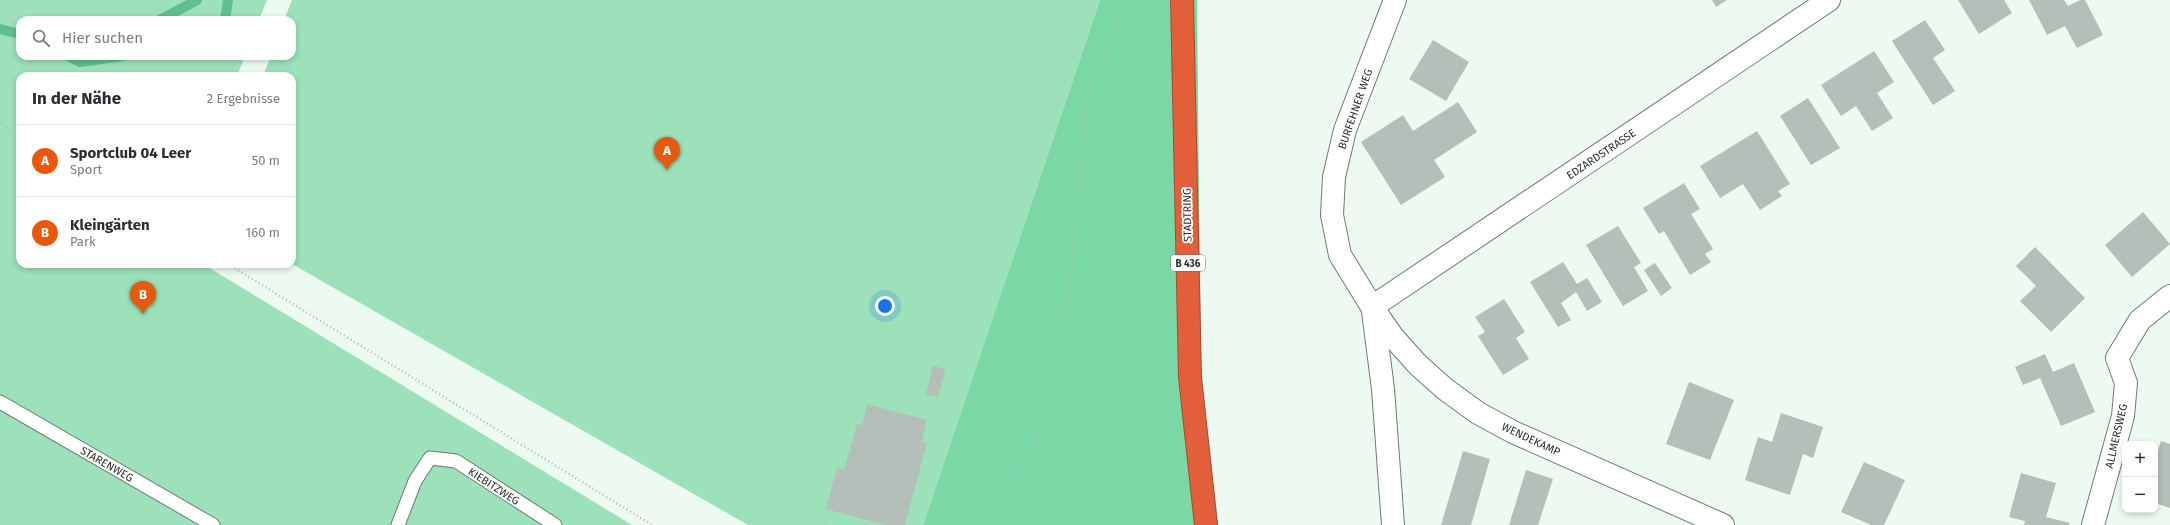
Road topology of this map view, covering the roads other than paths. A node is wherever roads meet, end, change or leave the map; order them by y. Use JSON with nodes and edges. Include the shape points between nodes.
{"nodes":[{"id":1,"x":1182,"y":0,"type":"edge"},
{"id":2,"x":1395,"y":0,"type":"edge"},
{"id":3,"x":1829,"y":0,"type":"edge"},
{"id":4,"x":2170,"y":296,"type":"edge"},
{"id":5,"x":1372,"y":307,"type":"junction"},
{"id":6,"x":0,"y":402,"type":"edge"},
{"id":7,"x":1698,"y":520,"type":"edge"},
{"id":8,"x":214,"y":525,"type":"edge"},
{"id":9,"x":398,"y":525,"type":"edge"},
{"id":10,"x":554,"y":525,"type":"edge"},
{"id":11,"x":1206,"y":525,"type":"edge"},
{"id":12,"x":1393,"y":525,"type":"edge"},
{"id":13,"x":1723,"y":525,"type":"edge"},
{"id":14,"x":2093,"y":525,"type":"edge"}],
"edges":[{"from":1,"to":11,"type":"highway","name":"STADTRING","number":"B 436","via":[[1190,377]]},
{"from":2,"to":5,"type":"street","name":"BURFEHNER WEG","via":[[1345,130],[1334,177],[1332,215],[1340,255]]},
{"from":3,"to":5,"type":"street","name":"EDZARDSTRASSE"},
{"from":4,"to":14,"type":"street","name":"ALLMERSWEG","via":[[2140,320],[2117,358],[2126,383],[2123,416]]},
{"from":5,"to":7,"type":"street","name":"WENDEKAMP","via":[[1393,338],[1418,365],[1478,413]]},
{"from":5,"to":12,"type":"street","via":[[1382,389]]},
{"from":6,"to":8,"type":"lane","name":"STARENWEG"},
{"from":7,"to":13,"type":"street","name":"WENDEKAMP"},
{"from":9,"to":10,"type":"lane","name":"KIEBITZWEG","via":[[415,481],[430,458],[456,461]]}]}
